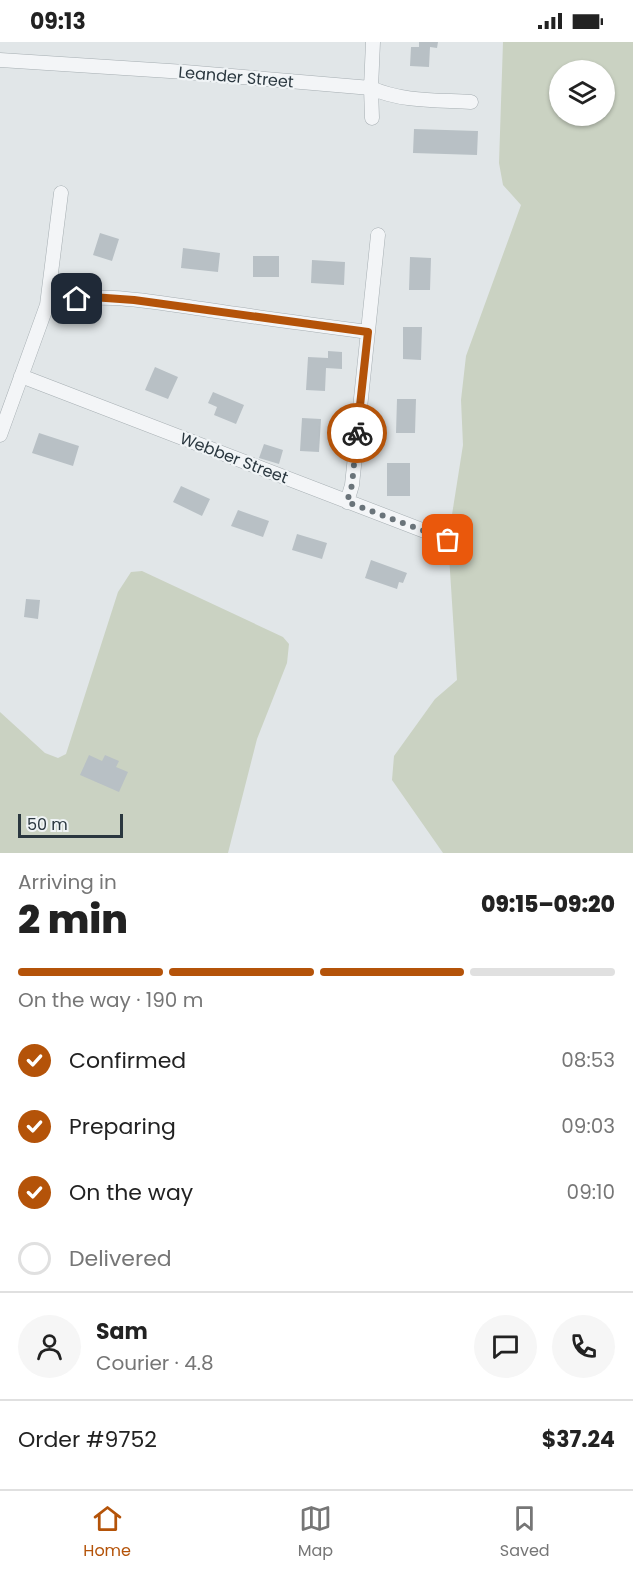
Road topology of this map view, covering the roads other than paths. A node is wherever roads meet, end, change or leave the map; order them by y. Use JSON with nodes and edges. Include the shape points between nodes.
{"nodes":[{"id":1,"x":373,"y":42,"type":"edge"},
{"id":2,"x":0,"y":60,"type":"edge"},
{"id":3,"x":370,"y":88,"type":"junction"},
{"id":4,"x":471,"y":102,"type":"dead end"},
{"id":5,"x":372,"y":118,"type":"dead end"},
{"id":6,"x":61,"y":193,"type":"dead end"},
{"id":7,"x":378,"y":235,"type":"dead end"},
{"id":8,"x":47,"y":305,"type":"junction"},
{"id":9,"x":368,"y":332,"type":"junction"},
{"id":10,"x":21,"y":376,"type":"junction"},
{"id":11,"x":0,"y":435,"type":"edge"},
{"id":12,"x":347,"y":502,"type":"junction"},
{"id":13,"x":448,"y":540,"type":"dead end"}],
"edges":[{"from":1,"to":3,"type":"street"},
{"from":2,"to":3,"type":"street","name":"Leander Street"},
{"from":3,"to":4,"type":"street","name":"Leander Street","via":[[419,99]]},
{"from":3,"to":5,"type":"street"},
{"from":6,"to":8,"type":"street"},
{"from":7,"to":9,"type":"street"},
{"from":8,"to":9,"type":"street","via":[[92,297],[134,300]]},
{"from":8,"to":10,"type":"street"},
{"from":9,"to":12,"type":"street"},
{"from":10,"to":11,"type":"street"},
{"from":10,"to":12,"type":"street","name":"Webber Street"},
{"from":12,"to":13,"type":"street","name":"Webber Street"}]}
